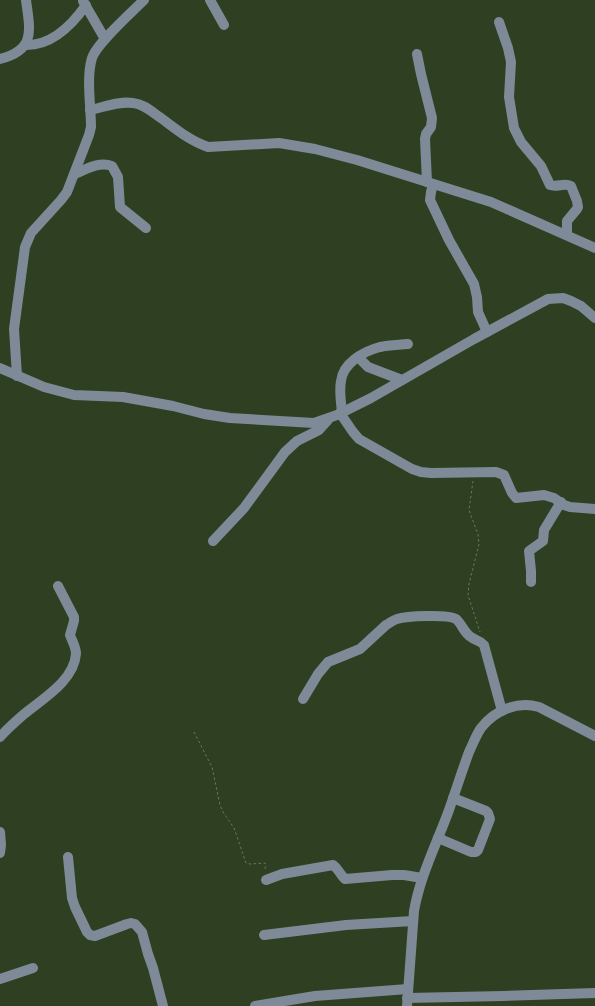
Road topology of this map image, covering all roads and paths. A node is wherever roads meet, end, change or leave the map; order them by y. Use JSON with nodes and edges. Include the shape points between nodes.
{"nodes":[{"id":1,"x":26,"y":0,"type":"edge"},
{"id":2,"x":144,"y":0,"type":"edge"},
{"id":3,"x":210,"y":0,"type":"edge"},
{"id":4,"x":84,"y":3,"type":"edge"},
{"id":5,"x":499,"y":22,"type":"dead end"},
{"id":6,"x":224,"y":25,"type":"dead end"},
{"id":7,"x":106,"y":39,"type":"junction"},
{"id":8,"x":25,"y":45,"type":"junction"},
{"id":9,"x":417,"y":54,"type":"dead end"},
{"id":10,"x":0,"y":59,"type":"edge"},
{"id":11,"x":90,"y":110,"type":"junction"},
{"id":12,"x":75,"y":174,"type":"junction"},
{"id":13,"x":430,"y":183,"type":"junction"},
{"id":14,"x":146,"y":228,"type":"dead end"},
{"id":15,"x":567,"y":236,"type":"junction"},
{"id":16,"x":595,"y":248,"type":"edge"},
{"id":17,"x":595,"y":318,"type":"edge"},
{"id":18,"x":486,"y":332,"type":"junction"},
{"id":19,"x":408,"y":344,"type":"dead end"},
{"id":20,"x":358,"y":357,"type":"junction"},
{"id":21,"x":0,"y":368,"type":"edge"},
{"id":22,"x":17,"y":376,"type":"junction"},
{"id":23,"x":402,"y":380,"type":"junction"},
{"id":24,"x":338,"y":414,"type":"junction"},
{"id":25,"x":473,"y":472,"type":"junction"},
{"id":26,"x":560,"y":502,"type":"junction"},
{"id":27,"x":595,"y":509,"type":"edge"},
{"id":28,"x":213,"y":541,"type":"dead end"},
{"id":29,"x":531,"y":582,"type":"dead end"},
{"id":30,"x":58,"y":586,"type":"dead end"},
{"id":31,"x":482,"y":642,"type":"junction"},
{"id":32,"x":303,"y":699,"type":"dead end"},
{"id":33,"x":502,"y":711,"type":"junction"},
{"id":34,"x":194,"y":732,"type":"dead end"},
{"id":35,"x":595,"y":736,"type":"edge"},
{"id":36,"x":0,"y":737,"type":"edge"},
{"id":37,"x":453,"y":798,"type":"junction"},
{"id":38,"x":0,"y":832,"type":"edge"},
{"id":39,"x":438,"y":838,"type":"junction"},
{"id":40,"x":0,"y":853,"type":"edge"},
{"id":41,"x":68,"y":857,"type":"dead end"},
{"id":42,"x":422,"y":878,"type":"junction"},
{"id":43,"x":266,"y":880,"type":"joint"},
{"id":44,"x":413,"y":921,"type":"junction"},
{"id":45,"x":264,"y":935,"type":"dead end"},
{"id":46,"x":33,"y":968,"type":"dead end"},
{"id":47,"x":0,"y":979,"type":"edge"},
{"id":48,"x":595,"y":993,"type":"edge"},
{"id":49,"x":407,"y":998,"type":"edge"},
{"id":50,"x":163,"y":1006,"type":"edge"},
{"id":51,"x":255,"y":1006,"type":"edge"}],
"edges":[{"from":1,"to":8,"type":"street","via":[[29,31]]},
{"from":2,"to":7,"type":"street"},
{"from":3,"to":6,"type":"street"},
{"from":4,"to":7,"type":"street"},
{"from":4,"to":8,"type":"street","via":[[74,21],[62,32],[43,43]]},
{"from":5,"to":15,"type":"street","via":[[511,62],[509,97],[514,128],[541,166],[550,185],[571,186],[577,202],[577,210],[567,221]]},
{"from":7,"to":11,"type":"street","via":[[92,57]]},
{"from":8,"to":10,"type":"street","via":[[16,54]]},
{"from":9,"to":13,"type":"street","via":[[432,118],[425,138]]},
{"from":11,"to":12,"type":"street","via":[[90,135]]},
{"from":11,"to":13,"type":"street","via":[[124,103],[138,104],[208,147],[264,143],[296,145]]},
{"from":12,"to":14,"type":"street","via":[[98,165],[112,166],[118,177],[120,207]]},
{"from":12,"to":22,"type":"street","via":[[67,192],[32,233],[25,247],[14,329]]},
{"from":13,"to":15,"type":"street","via":[[491,202]]},
{"from":13,"to":18,"type":"street","via":[[430,200],[474,284],[478,312]]},
{"from":15,"to":16,"type":"street"},
{"from":17,"to":18,"type":"street","via":[[581,306],[555,298]]},
{"from":18,"to":23,"type":"street"},
{"from":19,"to":20,"type":"street","via":[[382,346]]},
{"from":20,"to":23,"type":"street","via":[[368,366]]},
{"from":20,"to":24,"type":"street","via":[[343,373]]},
{"from":21,"to":22,"type":"street"},
{"from":22,"to":24,"type":"street","via":[[44,388],[74,395],[123,397],[230,418],[314,423]]},
{"from":23,"to":24,"type":"street"},
{"from":24,"to":25,"type":"street","via":[[359,439],[412,469],[431,473]]},
{"from":24,"to":28,"type":"street","via":[[284,452],[244,508]]},
{"from":25,"to":26,"type":"street","via":[[501,473],[516,498],[544,496]]},
{"from":25,"to":31,"type":"path","via":[[469,510],[479,544],[468,595]]},
{"from":26,"to":27,"type":"street","via":[[570,507]]},
{"from":26,"to":29,"type":"street","via":[[544,530],[543,541],[528,551]]},
{"from":30,"to":36,"type":"street","via":[[74,617],[70,635],[76,655],[73,663],[56,689]]},
{"from":31,"to":32,"type":"street","via":[[470,637],[453,617],[397,619],[360,649],[328,662]]},
{"from":31,"to":33,"type":"street"},
{"from":33,"to":35,"type":"street","via":[[521,704],[531,705]]},
{"from":33,"to":37,"type":"street","via":[[480,729]]},
{"from":34,"to":43,"type":"path","via":[[212,767],[220,805],[234,828],[245,860],[248,864],[265,863],[262,876]]},
{"from":37,"to":39,"type":"street"},
{"from":37,"to":39,"type":"street","via":[[486,811],[490,819],[476,852]]},
{"from":38,"to":40,"type":"street"},
{"from":39,"to":42,"type":"street"},
{"from":41,"to":50,"type":"street","via":[[72,898],[87,932],[95,936],[135,924],[143,935]]},
{"from":42,"to":43,"type":"street","via":[[392,874],[345,879],[333,865]]},
{"from":42,"to":44,"type":"street"},
{"from":44,"to":45,"type":"street"},
{"from":44,"to":49,"type":"street"},
{"from":46,"to":47,"type":"street"},
{"from":48,"to":49,"type":"street"},
{"from":49,"to":51,"type":"street","via":[[315,996]]}]}
